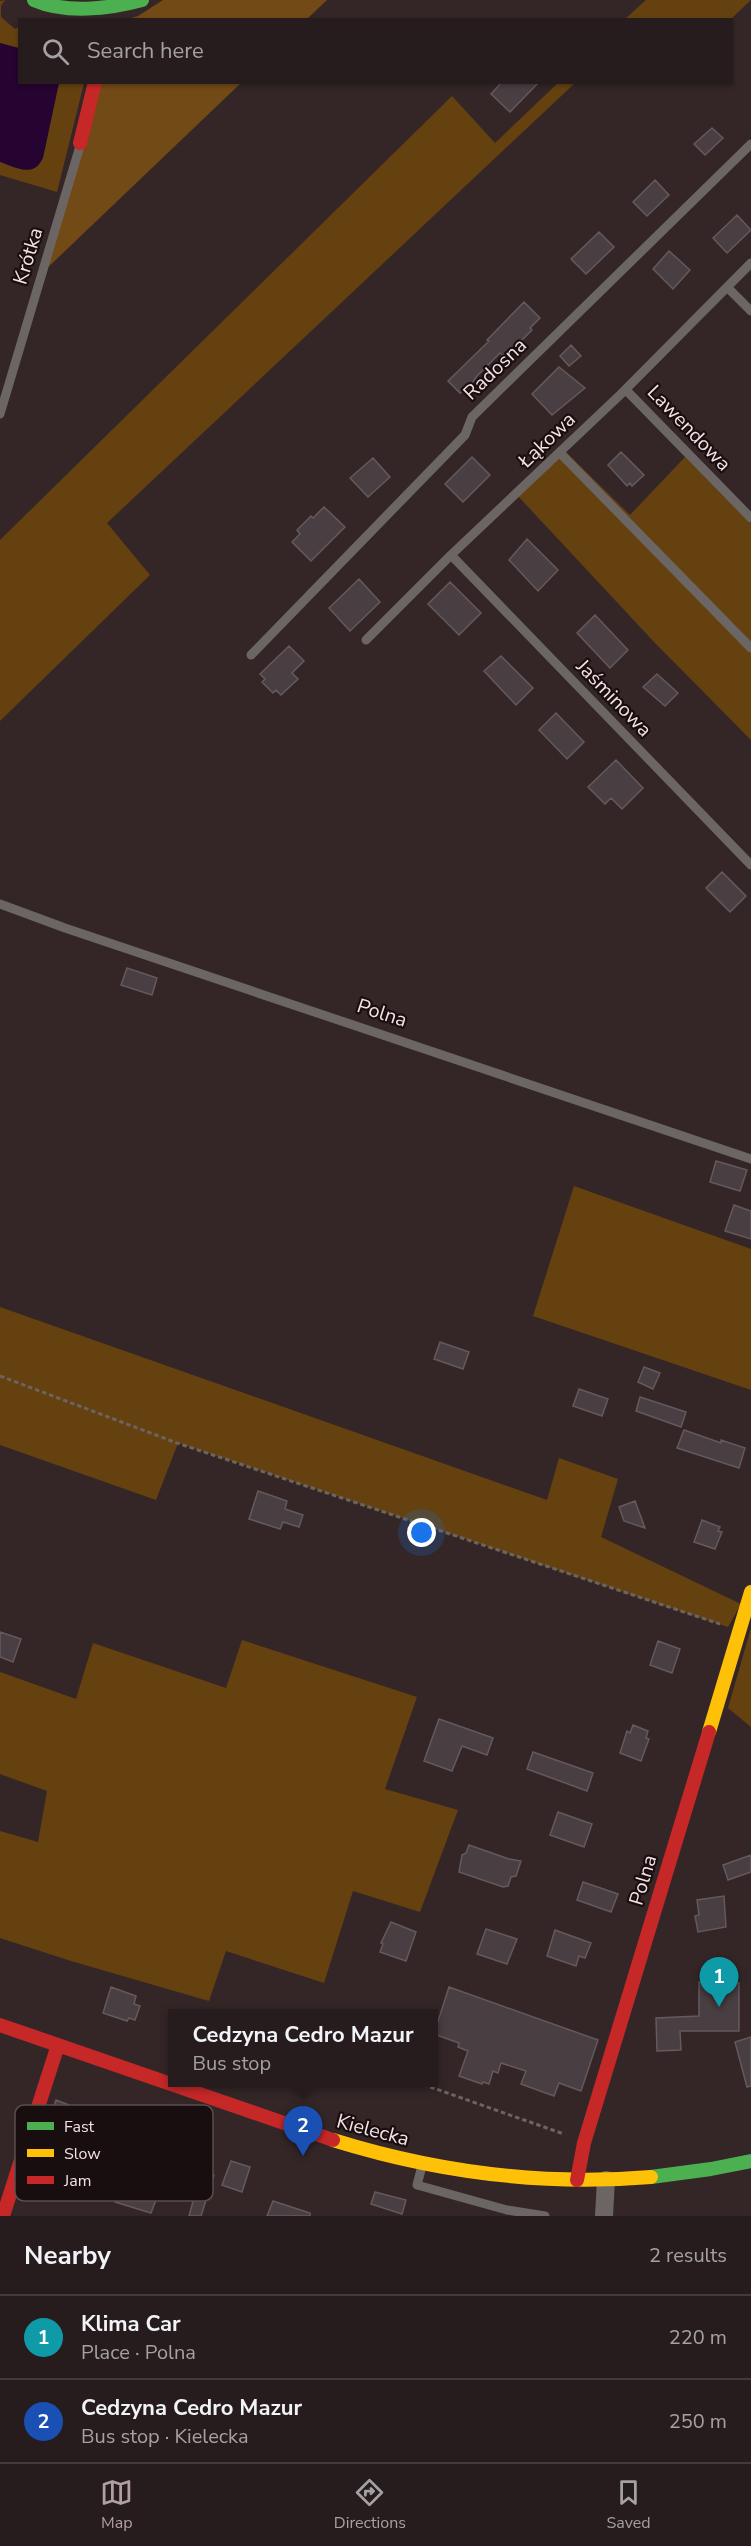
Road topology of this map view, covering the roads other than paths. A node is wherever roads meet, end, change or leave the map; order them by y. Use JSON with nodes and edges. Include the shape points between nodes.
{"nodes":[{"id":1,"x":34,"y":0,"type":"edge"},
{"id":2,"x":142,"y":0,"type":"edge"},
{"id":3,"x":100,"y":8,"type":"edge"},
{"id":4,"x":95,"y":84,"type":"edge"},
{"id":5,"x":80,"y":143,"type":"joint"},
{"id":6,"x":751,"y":144,"type":"edge"},
{"id":7,"x":751,"y":263,"type":"edge"},
{"id":8,"x":727,"y":287,"type":"junction"},
{"id":9,"x":751,"y":311,"type":"edge"},
{"id":10,"x":626,"y":390,"type":"junction"},
{"id":11,"x":0,"y":414,"type":"edge"},
{"id":12,"x":560,"y":453,"type":"junction"},
{"id":13,"x":751,"y":518,"type":"edge"},
{"id":14,"x":451,"y":555,"type":"junction"},
{"id":15,"x":366,"y":640,"type":"dead end"},
{"id":16,"x":751,"y":648,"type":"edge"},
{"id":17,"x":251,"y":655,"type":"dead end"},
{"id":18,"x":751,"y":865,"type":"edge"},
{"id":19,"x":0,"y":904,"type":"edge"},
{"id":20,"x":751,"y":1159,"type":"edge"},
{"id":21,"x":751,"y":1592,"type":"edge"},
{"id":22,"x":0,"y":2025,"type":"edge"},
{"id":23,"x":58,"y":2045,"type":"junction"},
{"id":24,"x":168,"y":2083,"type":"edge"},
{"id":25,"x":179,"y":2087,"type":"edge"},
{"id":26,"x":39,"y":2105,"type":"edge"},
{"id":27,"x":751,"y":2161,"type":"edge"},
{"id":28,"x":422,"y":2163,"type":"junction"},
{"id":29,"x":15,"y":2179,"type":"edge"},
{"id":30,"x":577,"y":2180,"type":"junction"},
{"id":31,"x":606,"y":2180,"type":"junction"},
{"id":32,"x":3,"y":2216,"type":"edge"},
{"id":33,"x":544,"y":2216,"type":"edge"},
{"id":34,"x":604,"y":2216,"type":"edge"}],
"edges":[{"from":1,"to":3,"type":"street","via":[[51,7]]},
{"from":2,"to":3,"type":"street"},
{"from":4,"to":5,"type":"street"},
{"from":5,"to":11,"type":"lane","name":"Krótka"},
{"from":6,"to":17,"type":"lane","name":"Radosna","via":[[472,417],[465,435]]},
{"from":7,"to":8,"type":"lane","name":"Łąkowa"},
{"from":8,"to":9,"type":"lane"},
{"from":8,"to":10,"type":"lane","name":"Łąkowa"},
{"from":10,"to":12,"type":"lane","name":"Łąkowa"},
{"from":10,"to":13,"type":"lane","name":"Lawendowa"},
{"from":12,"to":14,"type":"lane","name":"Łąkowa"},
{"from":12,"to":16,"type":"lane"},
{"from":14,"to":15,"type":"lane","name":"Łąkowa"},
{"from":14,"to":18,"type":"lane","name":"Jaśminowa"},
{"from":19,"to":20,"type":"lane","name":"Polna"},
{"from":21,"to":30,"type":"street","name":"Polna","via":[[584,2143]]},
{"from":22,"to":23,"type":"street","name":"Kielecka"},
{"from":23,"to":24,"type":"street","name":"Kielecka"},
{"from":23,"to":26,"type":"street"},
{"from":25,"to":28,"type":"street","name":"Kielecka","via":[[329,2139]]},
{"from":27,"to":31,"type":"street","name":"Kielecka","via":[[686,2173]]},
{"from":28,"to":30,"type":"street","name":"Kielecka","via":[[512,2177]]},
{"from":28,"to":33,"type":"lane","via":[[417,2185]]},
{"from":29,"to":32,"type":"street"},
{"from":30,"to":31,"type":"street","name":"Kielecka"},
{"from":31,"to":34,"type":"street"}]}
